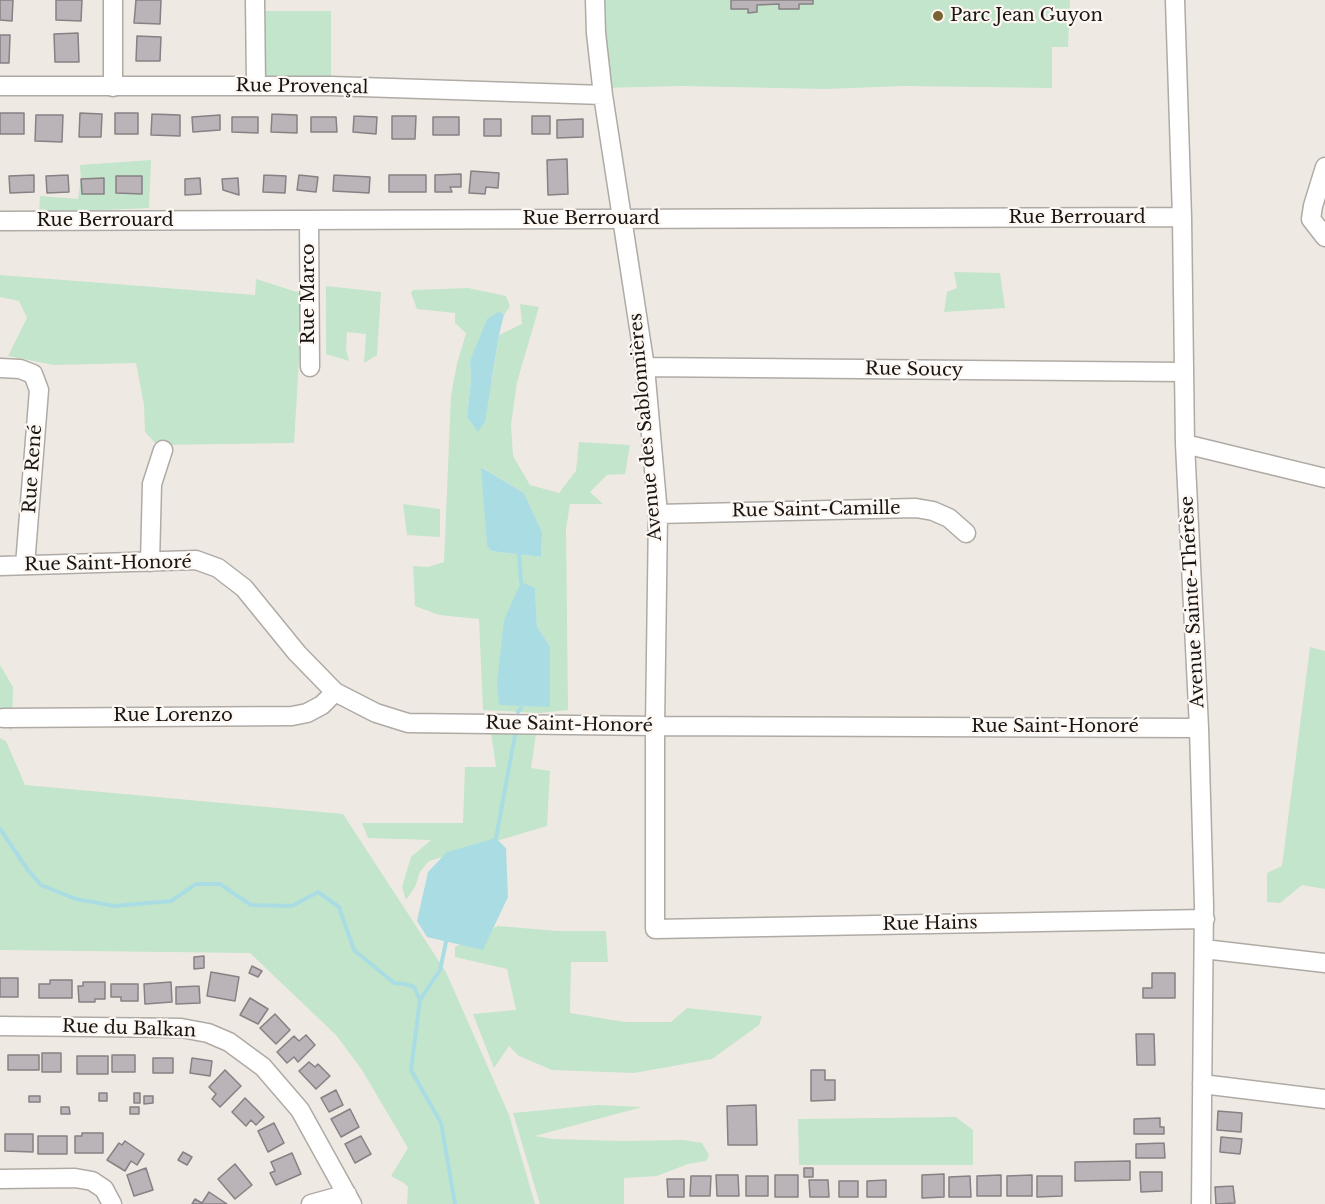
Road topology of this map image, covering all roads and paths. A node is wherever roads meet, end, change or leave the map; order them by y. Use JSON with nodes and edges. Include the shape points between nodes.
{"nodes":[{"id":1,"x":113,"y":0,"type":"edge"},
{"id":2,"x":255,"y":0,"type":"edge"},
{"id":3,"x":595,"y":0,"type":"edge"},
{"id":4,"x":1175,"y":0,"type":"edge"},
{"id":5,"x":0,"y":86,"type":"edge"},
{"id":6,"x":256,"y":86,"type":"junction"},
{"id":7,"x":113,"y":87,"type":"junction"},
{"id":8,"x":603,"y":95,"type":"junction"},
{"id":9,"x":1325,"y":167,"type":"edge"},
{"id":10,"x":1182,"y":218,"type":"junction"},
{"id":11,"x":622,"y":219,"type":"junction"},
{"id":12,"x":309,"y":220,"type":"junction"},
{"id":13,"x":0,"y":221,"type":"edge"},
{"id":14,"x":1325,"y":237,"type":"edge"},
{"id":15,"x":310,"y":367,"type":"dead end"},
{"id":16,"x":645,"y":367,"type":"junction"},
{"id":17,"x":0,"y":368,"type":"edge"},
{"id":18,"x":1183,"y":372,"type":"junction"},
{"id":19,"x":1185,"y":444,"type":"junction"},
{"id":20,"x":163,"y":450,"type":"dead end"},
{"id":21,"x":1325,"y":478,"type":"edge"},
{"id":22,"x":658,"y":514,"type":"junction"},
{"id":23,"x":966,"y":533,"type":"dead end"},
{"id":24,"x":150,"y":562,"type":"junction"},
{"id":25,"x":25,"y":565,"type":"junction"},
{"id":26,"x":0,"y":566,"type":"edge"},
{"id":27,"x":335,"y":692,"type":"junction"},
{"id":28,"x":3,"y":718,"type":"dead end"},
{"id":29,"x":655,"y":726,"type":"junction"},
{"id":30,"x":1199,"y":728,"type":"junction"},
{"id":31,"x":1205,"y":919,"type":"junction"},
{"id":32,"x":655,"y":929,"type":"joint"},
{"id":33,"x":1204,"y":949,"type":"junction"},
{"id":34,"x":1325,"y":963,"type":"edge"},
{"id":35,"x":0,"y":1026,"type":"edge"},
{"id":36,"x":1202,"y":1084,"type":"junction"},
{"id":37,"x":1325,"y":1099,"type":"edge"},
{"id":38,"x":0,"y":1179,"type":"edge"},
{"id":39,"x":350,"y":1199,"type":"edge"},
{"id":40,"x":112,"y":1204,"type":"edge"},
{"id":41,"x":311,"y":1204,"type":"edge"},
{"id":42,"x":1201,"y":1204,"type":"edge"}],
"edges":[{"from":1,"to":7,"type":"street"},
{"from":2,"to":6,"type":"street"},
{"from":3,"to":8,"type":"street","name":"Avenue des Sablonnières"},
{"from":4,"to":10,"type":"street","name":"Avenue Sainte-Thérèse"},
{"from":5,"to":7,"type":"street","name":"Rue Provençal"},
{"from":6,"to":7,"type":"street","name":"Rue Provençal"},
{"from":6,"to":8,"type":"street","name":"Rue Provençal"},
{"from":8,"to":11,"type":"street","name":"Avenue des Sablonnières"},
{"from":9,"to":14,"type":"street","via":[[1311,219]]},
{"from":10,"to":11,"type":"street","name":"Rue Berrouard"},
{"from":10,"to":18,"type":"street","name":"Avenue Sainte-Thérèse"},
{"from":11,"to":12,"type":"street","name":"Rue Berrouard"},
{"from":11,"to":16,"type":"street","name":"Avenue des Sablonnières"},
{"from":12,"to":13,"type":"street","name":"Rue Berrouard"},
{"from":12,"to":15,"type":"street","name":"Rue Marco"},
{"from":16,"to":18,"type":"street","name":"Rue Soucy"},
{"from":16,"to":22,"type":"street","name":"Avenue des Sablonnières"},
{"from":17,"to":25,"type":"street","name":"Rue René","via":[[33,374],[39,390]]},
{"from":18,"to":19,"type":"street","name":"Avenue Sainte-Thérèse"},
{"from":19,"to":21,"type":"street"},
{"from":19,"to":30,"type":"street","name":"Avenue Sainte-Thérèse"},
{"from":20,"to":24,"type":"street","via":[[152,483]]},
{"from":22,"to":23,"type":"street","name":"Rue Saint-Camille","via":[[916,508],[949,518]]},
{"from":22,"to":29,"type":"street","name":"Avenue des Sablonnières"},
{"from":24,"to":25,"type":"street","name":"Rue Saint-Honoré"},
{"from":24,"to":27,"type":"street","name":"Rue Saint-Honoré","via":[[196,560],[218,568],[244,588]]},
{"from":25,"to":26,"type":"street","name":"Rue Saint-Honoré"},
{"from":27,"to":28,"type":"street","name":"Rue Lorenzo","via":[[315,709],[292,716]]},
{"from":27,"to":29,"type":"street","name":"Rue Saint-Honoré","via":[[376,713],[408,723]]},
{"from":29,"to":30,"type":"street","name":"Rue Saint-Honoré"},
{"from":29,"to":32,"type":"street","name":"Avenue des Sablonnières"},
{"from":30,"to":31,"type":"street","name":"Avenue Sainte-Thérèse"},
{"from":31,"to":32,"type":"street","name":"Rue Hains"},
{"from":31,"to":33,"type":"street","name":"Avenue Sainte-Thérèse"},
{"from":33,"to":34,"type":"street"},
{"from":33,"to":36,"type":"street","name":"Avenue Sainte-Thérèse"},
{"from":35,"to":39,"type":"street","name":"Rue du Balkan","via":[[181,1028],[229,1042],[263,1067],[300,1110]]},
{"from":36,"to":37,"type":"street"},
{"from":36,"to":42,"type":"street","name":"Avenue Sainte-Thérèse"},
{"from":38,"to":40,"type":"street","via":[[92,1181],[104,1189]]},
{"from":39,"to":41,"type":"street"}]}
